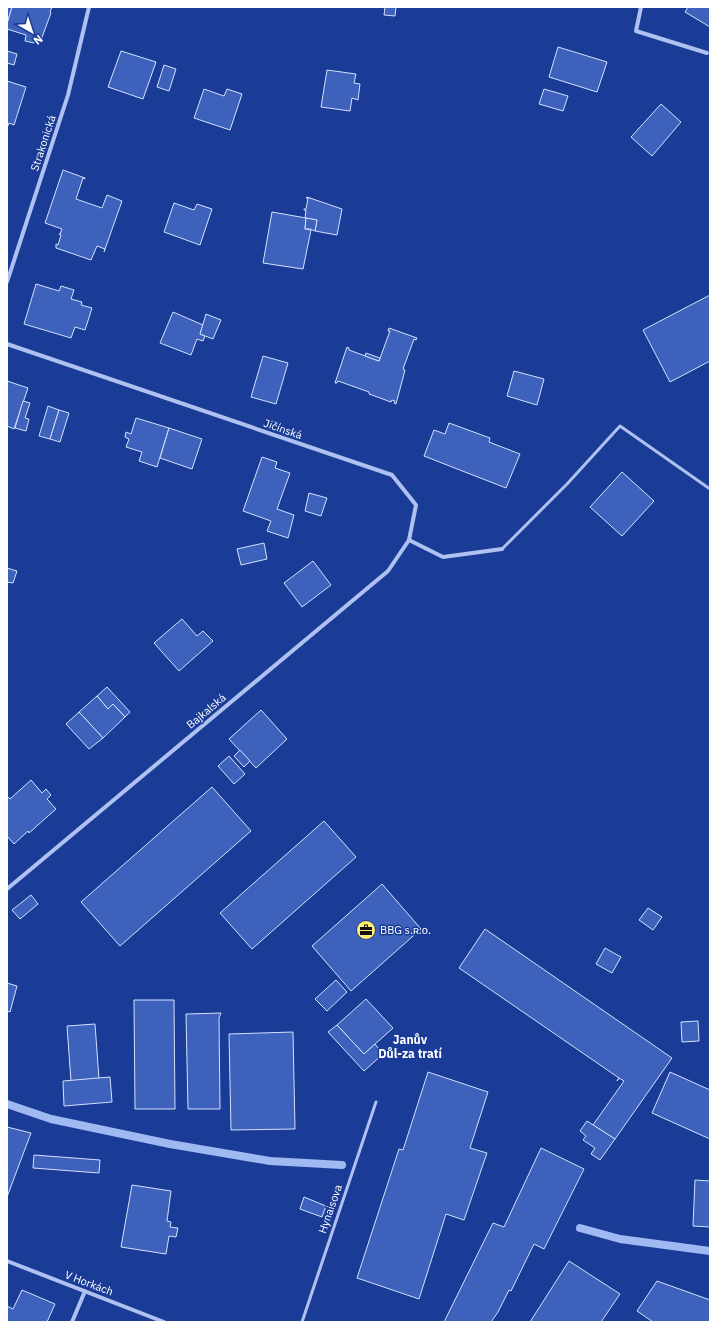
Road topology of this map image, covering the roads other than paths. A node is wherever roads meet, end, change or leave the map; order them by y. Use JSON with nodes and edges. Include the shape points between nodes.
{"nodes":[{"id":1,"x":89,"y":7,"type":"edge"},
{"id":2,"x":641,"y":7,"type":"edge"},
{"id":3,"x":707,"y":53,"type":"dead end"},
{"id":4,"x":7,"y":282,"type":"edge"},
{"id":5,"x":7,"y":344,"type":"edge"},
{"id":6,"x":710,"y":489,"type":"edge"},
{"id":7,"x":409,"y":540,"type":"junction"},
{"id":8,"x":502,"y":549,"type":"joint"},
{"id":9,"x":7,"y":889,"type":"edge"},
{"id":10,"x":376,"y":1102,"type":"dead end"},
{"id":11,"x":7,"y":1261,"type":"edge"},
{"id":12,"x":85,"y":1291,"type":"junction"},
{"id":13,"x":72,"y":1322,"type":"edge"},
{"id":14,"x":164,"y":1322,"type":"edge"},
{"id":15,"x":302,"y":1322,"type":"edge"}],
"edges":[{"from":1,"to":4,"type":"street","name":"Strakonická","via":[[68,95]]},
{"from":2,"to":3,"type":"street","via":[[636,31]]},
{"from":5,"to":7,"type":"street","name":"Jičínská","via":[[392,475],[416,505]]},
{"from":6,"to":8,"type":"lane","via":[[620,426]]},
{"from":7,"to":8,"type":"street","via":[[443,557]]},
{"from":7,"to":9,"type":"street","name":"Bajkalská","via":[[388,571]]},
{"from":10,"to":15,"type":"lane","name":"Hynaisova"},
{"from":11,"to":12,"type":"street","name":"V Horkách"},
{"from":12,"to":13,"type":"street"},
{"from":12,"to":14,"type":"street","name":"V Horkách"}]}
